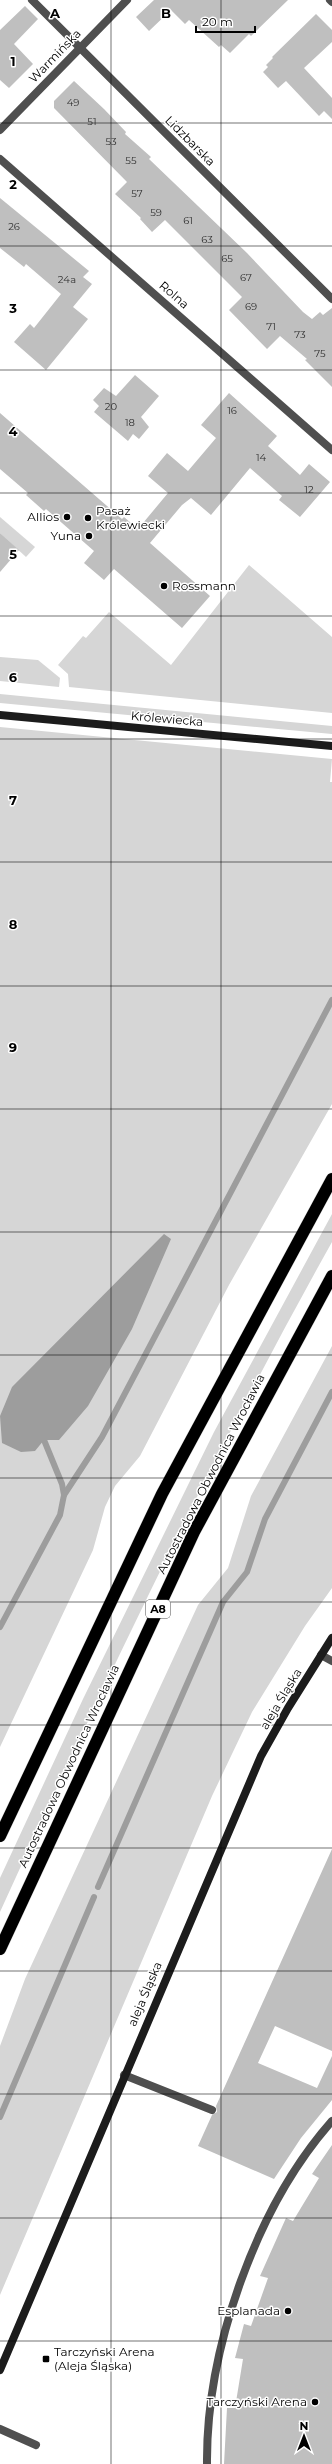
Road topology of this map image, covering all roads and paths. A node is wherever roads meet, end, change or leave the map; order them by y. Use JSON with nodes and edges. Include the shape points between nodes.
{"nodes":[{"id":1,"x":32,"y":0,"type":"edge"},
{"id":2,"x":127,"y":0,"type":"edge"},
{"id":3,"x":330,"y":0,"type":"edge"},
{"id":4,"x":332,"y":2,"type":"edge"},
{"id":5,"x":80,"y":48,"type":"junction"},
{"id":6,"x":0,"y":130,"type":"edge"},
{"id":7,"x":0,"y":158,"type":"edge"},
{"id":8,"x":332,"y":299,"type":"edge"},
{"id":9,"x":332,"y":450,"type":"edge"},
{"id":10,"x":0,"y":715,"type":"edge"},
{"id":11,"x":332,"y":746,"type":"edge"},
{"id":12,"x":332,"y":1179,"type":"edge"},
{"id":13,"x":332,"y":1276,"type":"edge"},
{"id":14,"x":332,"y":1638,"type":"edge"},
{"id":15,"x":321,"y":1655,"type":"junction"},
{"id":16,"x":332,"y":1661,"type":"edge"},
{"id":17,"x":0,"y":1836,"type":"edge"},
{"id":18,"x":0,"y":1949,"type":"edge"},
{"id":19,"x":124,"y":2075,"type":"junction"},
{"id":20,"x":212,"y":2110,"type":"dead end"},
{"id":21,"x":332,"y":2121,"type":"edge"},
{"id":22,"x":0,"y":2370,"type":"edge"},
{"id":23,"x":0,"y":2429,"type":"edge"},
{"id":24,"x":36,"y":2444,"type":"dead end"},
{"id":25,"x":207,"y":2464,"type":"edge"}],
"edges":[{"from":1,"to":5,"type":"street","name":"Lidzbarska"},
{"from":2,"to":5,"type":"street","name":"Warmińska"},
{"from":3,"to":4,"type":"street"},
{"from":5,"to":6,"type":"street","name":"Warmińska"},
{"from":5,"to":8,"type":"street","name":"Lidzbarska"},
{"from":7,"to":9,"type":"street","name":"Rolna"},
{"from":10,"to":11,"type":"street","name":"Królewiecka"},
{"from":12,"to":17,"type":"highway","via":[[162,1494]]},
{"from":13,"to":18,"type":"highway","name":"Autostradowa Obwodnica Wrocławia","number":"A8","via":[[194,1532]]},
{"from":14,"to":15,"type":"street","name":"aleja Śląska"},
{"from":15,"to":16,"type":"street"},
{"from":15,"to":19,"type":"street","name":"aleja Śląska","via":[[261,1756]]},
{"from":19,"to":20,"type":"street"},
{"from":19,"to":22,"type":"street","name":"aleja Śląska"},
{"from":21,"to":25,"type":"street","via":[[301,2162],[274,2208],[247,2265],[219,2357],[211,2403]]},
{"from":23,"to":24,"type":"street"}]}
